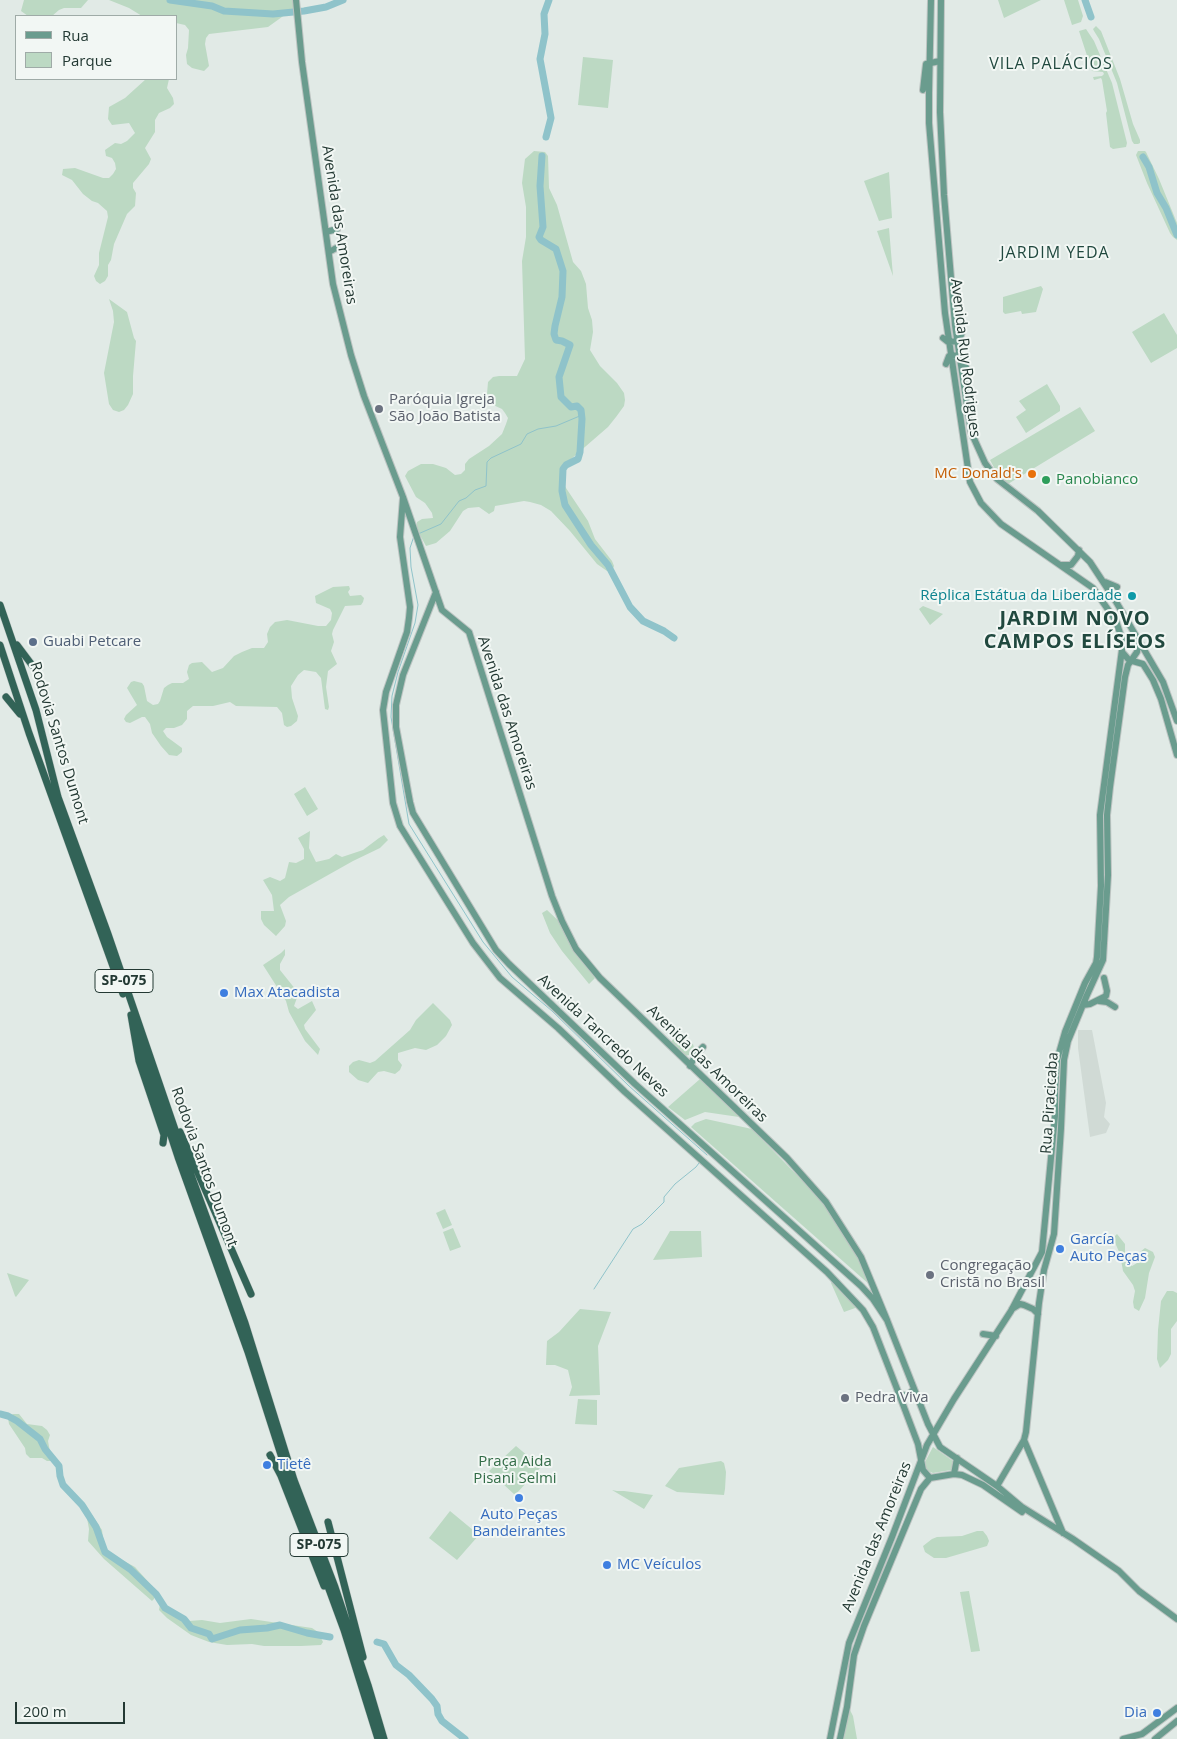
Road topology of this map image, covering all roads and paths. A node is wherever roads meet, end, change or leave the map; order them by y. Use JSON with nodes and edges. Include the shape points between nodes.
{"nodes":[{"id":1,"x":931,"y":0,"type":"edge"},
{"id":2,"x":941,"y":0,"type":"edge"},
{"id":3,"x":296,"y":3,"type":"edge"},
{"id":4,"x":940,"y":61,"type":"junction"},
{"id":5,"x":929,"y":62,"type":"junction"},
{"id":6,"x":923,"y":90,"type":"dead end"},
{"id":7,"x":337,"y":229,"type":"dead end"},
{"id":8,"x":326,"y":232,"type":"junction"},
{"id":9,"x":338,"y":247,"type":"dead end"},
{"id":10,"x":328,"y":252,"type":"junction"},
{"id":11,"x":962,"y":332,"type":"dead end"},
{"id":12,"x":946,"y":340,"type":"junction"},
{"id":13,"x":957,"y":341,"type":"junction"},
{"id":14,"x":959,"y":354,"type":"junction"},
{"id":15,"x":951,"y":355,"type":"junction"},
{"id":16,"x":946,"y":364,"type":"dead end"},
{"id":17,"x":966,"y":366,"type":"dead end"},
{"id":18,"x":403,"y":497,"type":"junction"},
{"id":19,"x":1079,"y":550,"type":"junction"},
{"id":20,"x":1060,"y":565,"type":"junction"},
{"id":21,"x":1102,"y":580,"type":"junction"},
{"id":22,"x":1117,"y":587,"type":"dead end"},
{"id":23,"x":436,"y":592,"type":"junction"},
{"id":24,"x":438,"y":600,"type":"junction"},
{"id":25,"x":430,"y":603,"type":"junction"},
{"id":26,"x":0,"y":605,"type":"edge"},
{"id":27,"x":12,"y":636,"type":"junction"},
{"id":28,"x":1139,"y":640,"type":"junction"},
{"id":29,"x":0,"y":646,"type":"edge"},
{"id":30,"x":1122,"y":652,"type":"junction"},
{"id":31,"x":0,"y":653,"type":"edge"},
{"id":32,"x":1132,"y":660,"type":"junction"},
{"id":33,"x":32,"y":666,"type":"dead end"},
{"id":34,"x":6,"y":697,"type":"dead end"},
{"id":35,"x":1177,"y":721,"type":"edge"},
{"id":36,"x":27,"y":726,"type":"junction"},
{"id":37,"x":1176,"y":746,"type":"edge"},
{"id":38,"x":1177,"y":755,"type":"edge"},
{"id":39,"x":1104,"y":978,"type":"dead end"},
{"id":40,"x":1098,"y":1000,"type":"junction"},
{"id":41,"x":1083,"y":1005,"type":"junction"},
{"id":42,"x":1115,"y":1007,"type":"dead end"},
{"id":43,"x":131,"y":1015,"type":"junction"},
{"id":44,"x":700,"y":1046,"type":"dead end"},
{"id":45,"x":688,"y":1063,"type":"junction"},
{"id":46,"x":170,"y":1114,"type":"junction"},
{"id":47,"x":163,"y":1143,"type":"dead end"},
{"id":48,"x":872,"y":1282,"type":"junction"},
{"id":49,"x":251,"y":1294,"type":"dead end"},
{"id":50,"x":873,"y":1299,"type":"junction"},
{"id":51,"x":1011,"y":1311,"type":"junction"},
{"id":52,"x":1038,"y":1314,"type":"junction"},
{"id":53,"x":887,"y":1320,"type":"junction"},
{"id":54,"x":242,"y":1324,"type":"junction"},
{"id":55,"x":983,"y":1334,"type":"dead end"},
{"id":56,"x":996,"y":1336,"type":"junction"},
{"id":57,"x":251,"y":1351,"type":"junction"},
{"id":58,"x":914,"y":1389,"type":"junction"},
{"id":59,"x":899,"y":1394,"type":"junction"},
{"id":60,"x":928,"y":1424,"type":"junction"},
{"id":61,"x":938,"y":1426,"type":"junction"},
{"id":62,"x":933,"y":1434,"type":"junction"},
{"id":63,"x":1024,"y":1440,"type":"junction"},
{"id":64,"x":270,"y":1455,"type":"dead end"},
{"id":65,"x":957,"y":1458,"type":"junction"},
{"id":66,"x":921,"y":1461,"type":"junction"},
{"id":67,"x":954,"y":1474,"type":"junction"},
{"id":68,"x":930,"y":1478,"type":"junction"},
{"id":69,"x":997,"y":1486,"type":"junction"},
{"id":70,"x":1055,"y":1516,"type":"junction"},
{"id":71,"x":328,"y":1522,"type":"dead end"},
{"id":72,"x":1040,"y":1524,"type":"junction"},
{"id":73,"x":1048,"y":1524,"type":"junction"},
{"id":74,"x":1063,"y":1533,"type":"junction"},
{"id":75,"x":1081,"y":1545,"type":"junction"},
{"id":76,"x":1177,"y":1618,"type":"edge"},
{"id":77,"x":344,"y":1630,"type":"junction"},
{"id":78,"x":368,"y":1685,"type":"junction"},
{"id":79,"x":1177,"y":1708,"type":"edge"},
{"id":80,"x":1177,"y":1722,"type":"edge"},
{"id":81,"x":1127,"y":1738,"type":"edge"},
{"id":82,"x":378,"y":1739,"type":"edge"},
{"id":83,"x":384,"y":1739,"type":"edge"},
{"id":84,"x":830,"y":1739,"type":"edge"},
{"id":85,"x":840,"y":1739,"type":"edge"},
{"id":86,"x":1155,"y":1739,"type":"edge"}],
"edges":[{"from":1,"to":5,"type":"main road","name":"Avenida Ruy Rodrigues"},
{"from":2,"to":4,"type":"main road","name":"Avenida Ruy Rodrigues"},
{"from":3,"to":8,"type":"main road","name":"Avenida das Amoreiras"},
{"from":4,"to":5,"type":"main road"},
{"from":4,"to":13,"type":"main road","name":"Avenida Ruy Rodrigues","via":[[944,191]]},
{"from":5,"to":6,"type":"main road","via":[[926,64]]},
{"from":5,"to":12,"type":"main road","name":"Avenida Ruy Rodrigues","via":[[929,123]]},
{"from":7,"to":8,"type":"main road"},
{"from":8,"to":10,"type":"main road","name":"Avenida das Amoreiras"},
{"from":9,"to":10,"type":"main road"},
{"from":10,"to":18,"type":"main road","name":"Avenida das Amoreiras","via":[[351,354],[382,447]]},
{"from":11,"to":13,"type":"main road"},
{"from":12,"to":13,"type":"main road"},
{"from":12,"to":15,"type":"main road","name":"Avenida Ruy Rodrigues"},
{"from":13,"to":14,"type":"main road","name":"Avenida Ruy Rodrigues"},
{"from":14,"to":15,"type":"main road"},
{"from":14,"to":17,"type":"main road","via":[[964,357]]},
{"from":14,"to":19,"type":"main road","name":"Avenida Ruy Rodrigues","via":[[971,432],[985,463],[1004,485],[1032,505]]},
{"from":15,"to":16,"type":"main road"},
{"from":15,"to":20,"type":"main road","name":"Avenida Ruy Rodrigues","via":[[972,487],[984,507],[1001,524]]},
{"from":18,"to":23,"type":"main road","name":"Avenida das Amoreiras"},
{"from":18,"to":59,"type":"main road","name":"Avenida das Amoreiras","via":[[400,537],[409,618],[383,710],[393,803],[400,826],[468,934],[507,985],[836,1281],[863,1310]]},
{"from":19,"to":20,"type":"main road","via":[[1071,565]]},
{"from":19,"to":21,"type":"main road","name":"Avenida Ruy Rodrigues"},
{"from":20,"to":30,"type":"main road","name":"Avenida Ruy Rodrigues","via":[[1097,593],[1120,628]]},
{"from":21,"to":22,"type":"main road"},
{"from":21,"to":28,"type":"main road","name":"Avenida Ruy Rodrigues"},
{"from":23,"to":24,"type":"main road","name":"Avenida das Amoreiras"},
{"from":23,"to":25,"type":"main road","name":"Avenida Tancredo Neves"},
{"from":24,"to":25,"type":"main road"},
{"from":24,"to":45,"type":"main road","name":"Avenida das Amoreiras","via":[[442,610],[468,632],[552,896],[572,941],[596,973]]},
{"from":25,"to":50,"type":"main road","name":"Avenida Tancredo Neves","via":[[403,675],[396,705],[396,727],[410,802],[419,823],[496,950],[635,1084]]},
{"from":26,"to":27,"type":"highway","name":"Rodovia Santos Dumont","number":"SP-075"},
{"from":27,"to":33,"type":"highway"},
{"from":27,"to":46,"type":"highway","name":"Rodovia Santos Dumont","number":"SP-075","via":[[36,710],[58,797]]},
{"from":28,"to":32,"type":"main road","name":"Rua Piracicaba"},
{"from":28,"to":35,"type":"main road","via":[[1163,682]]},
{"from":29,"to":31,"type":"highway"},
{"from":29,"to":36,"type":"highway","name":"Rodovia Santos Dumont","number":"SP-075"},
{"from":30,"to":32,"type":"main road"},
{"from":30,"to":51,"type":"main road","name":"Rua Piracicaba","via":[[1100,815],[1101,886],[1096,963],[1059,1051],[1045,1240]]},
{"from":32,"to":37,"type":"main road","via":[[1143,664],[1156,686]]},
{"from":32,"to":41,"type":"main road","name":"Rua Piracicaba","via":[[1124,677],[1108,815],[1105,951]]},
{"from":34,"to":36,"type":"highway"},
{"from":36,"to":43,"type":"highway","name":"Rodovia Santos Dumont","number":"SP-075"},
{"from":37,"to":38,"type":"main road"},
{"from":39,"to":40,"type":"main road","via":[[1106,996]]},
{"from":40,"to":41,"type":"main road"},
{"from":40,"to":42,"type":"main road"},
{"from":41,"to":52,"type":"main road","name":"Rua Piracicaba","via":[[1064,1060],[1054,1234],[1044,1270]]},
{"from":43,"to":47,"type":"highway","via":[[140,1061],[164,1135]]},
{"from":43,"to":54,"type":"highway","name":"Rodovia Santos Dumont","number":"SP-075","via":[[178,1157]]},
{"from":44,"to":45,"type":"main road"},
{"from":45,"to":48,"type":"main road","name":"Avenida das Amoreiras","via":[[787,1158],[826,1202],[861,1256]]},
{"from":46,"to":49,"type":"highway","via":[[176,1121]]},
{"from":46,"to":54,"type":"highway","name":"Rodovia Santos Dumont","number":"SP-075"},
{"from":48,"to":50,"type":"main road","name":"Avenida das Amoreiras"},
{"from":48,"to":53,"type":"main road","name":"Avenida das Amoreiras"},
{"from":50,"to":53,"type":"main road","name":"Avenida Tancredo Neves"},
{"from":51,"to":52,"type":"main road","via":[[1022,1304]]},
{"from":51,"to":56,"type":"main road","name":"Rua Piracicaba"},
{"from":52,"to":63,"type":"main road","name":"Rua Piracicaba"},
{"from":53,"to":58,"type":"main road","name":"Avenida Tancredo Neves"},
{"from":54,"to":57,"type":"highway","name":"Rodovia Santos Dumont","number":"SP-075"},
{"from":55,"to":56,"type":"main road"},
{"from":56,"to":61,"type":"main road","name":"Rua Piracicaba"},
{"from":57,"to":77,"type":"highway","name":"Rodovia Santos Dumont","number":"SP-075","via":[[290,1483]]},
{"from":57,"to":78,"type":"highway","name":"Rodovia Santos Dumont","number":"SP-075"},
{"from":58,"to":59,"type":"main road","via":[[907,1396]]},
{"from":58,"to":60,"type":"main road","name":"Avenida Tancredo Neves"},
{"from":59,"to":66,"type":"main road","name":"Avenida das Amoreiras"},
{"from":60,"to":61,"type":"main road","via":[[932,1428]]},
{"from":60,"to":62,"type":"main road","name":"Avenida Tancredo Neves"},
{"from":61,"to":62,"type":"main road","name":"Rua Piracicaba"},
{"from":62,"to":65,"type":"main road","via":[[940,1447]]},
{"from":62,"to":66,"type":"main road","name":"Rua Piracicaba"},
{"from":63,"to":69,"type":"main road","name":"Rua Piracicaba"},
{"from":63,"to":70,"type":"main road"},
{"from":64,"to":77,"type":"highway"},
{"from":65,"to":67,"type":"main road"},
{"from":65,"to":69,"type":"main road"},
{"from":66,"to":68,"type":"main road"},
{"from":66,"to":84,"type":"main road","name":"Avenida das Amoreiras","via":[[849,1643]]},
{"from":67,"to":68,"type":"main road"},
{"from":67,"to":72,"type":"main road","via":[[979,1482]]},
{"from":68,"to":85,"type":"main road","name":"Avenida das Amoreiras","via":[[921,1489],[857,1648]]},
{"from":69,"to":73,"type":"main road"},
{"from":70,"to":73,"type":"main road"},
{"from":70,"to":74,"type":"main road"},
{"from":71,"to":78,"type":"highway"},
{"from":72,"to":73,"type":"main road"},
{"from":72,"to":75,"type":"main road"},
{"from":73,"to":74,"type":"main road"},
{"from":74,"to":75,"type":"main road"},
{"from":75,"to":76,"type":"main road"},
{"from":77,"to":82,"type":"highway","name":"Rodovia Santos Dumont","number":"SP-075"},
{"from":78,"to":83,"type":"highway","name":"Rodovia Santos Dumont","number":"SP-075"},
{"from":79,"to":81,"type":"main road","via":[[1139,1736]]},
{"from":80,"to":86,"type":"main road"}]}
